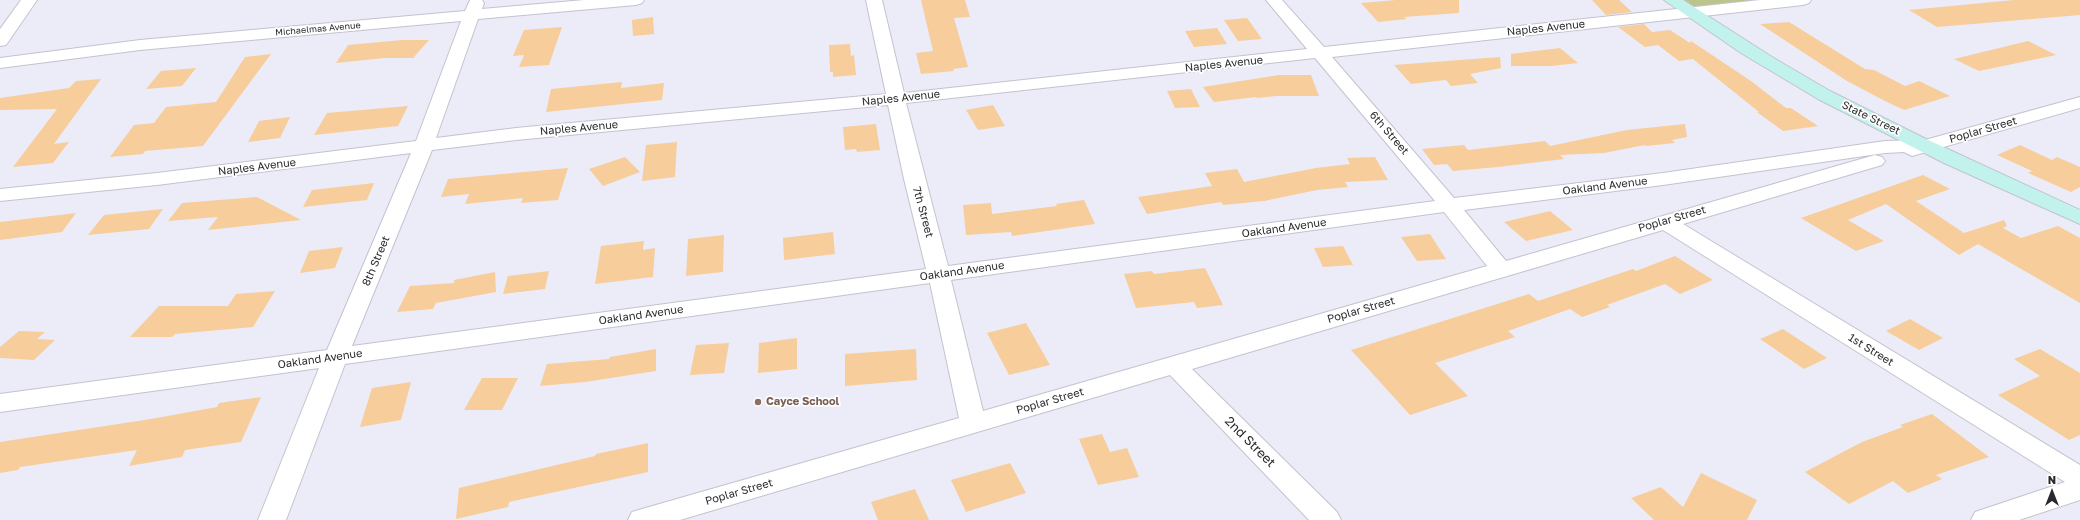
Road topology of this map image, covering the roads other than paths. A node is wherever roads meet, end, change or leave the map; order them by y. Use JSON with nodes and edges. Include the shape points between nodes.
{"nodes":[{"id":1,"x":29,"y":0,"type":"edge"},
{"id":2,"x":636,"y":0,"type":"edge"},
{"id":3,"x":874,"y":0,"type":"edge"},
{"id":4,"x":1274,"y":0,"type":"edge"},
{"id":5,"x":1672,"y":0,"type":"edge"},
{"id":6,"x":1803,"y":0,"type":"edge"},
{"id":7,"x":474,"y":7,"type":"edge"},
{"id":8,"x":1690,"y":12,"type":"junction"},
{"id":9,"x":0,"y":41,"type":"edge"},
{"id":10,"x":1320,"y":53,"type":"junction"},
{"id":11,"x":0,"y":63,"type":"edge"},
{"id":12,"x":896,"y":99,"type":"junction"},
{"id":13,"x":2080,"y":102,"type":"edge"},
{"id":14,"x":424,"y":146,"type":"junction"},
{"id":15,"x":1925,"y":146,"type":"junction"},
{"id":16,"x":0,"y":195,"type":"edge"},
{"id":17,"x":1450,"y":205,"type":"junction"},
{"id":18,"x":2080,"y":218,"type":"edge"},
{"id":19,"x":1663,"y":221,"type":"junction"},
{"id":20,"x":1501,"y":269,"type":"junction"},
{"id":21,"x":939,"y":274,"type":"junction"},
{"id":22,"x":336,"y":357,"type":"junction"},
{"id":23,"x":1174,"y":365,"type":"junction"},
{"id":24,"x":0,"y":402,"type":"edge"},
{"id":25,"x":973,"y":424,"type":"junction"},
{"id":26,"x":2080,"y":478,"type":"edge"},
{"id":27,"x":2080,"y":487,"type":"edge"},
{"id":28,"x":647,"y":519,"type":"edge"},
{"id":29,"x":272,"y":520,"type":"edge"},
{"id":30,"x":1327,"y":520,"type":"edge"},
{"id":31,"x":1985,"y":520,"type":"edge"}],
"edges":[{"from":1,"to":9,"type":"street"},
{"from":2,"to":7,"type":"street","name":"Michaelmas Avenue"},
{"from":3,"to":12,"type":"street","name":"7th Street"},
{"from":4,"to":10,"type":"street","name":"6th Street"},
{"from":5,"to":8,"type":"main road","name":"State Street"},
{"from":6,"to":8,"type":"street","name":"Naples Avenue"},
{"from":7,"to":11,"type":"street","name":"Michaelmas Avenue"},
{"from":7,"to":14,"type":"street","name":"8th Street"},
{"from":8,"to":10,"type":"street","name":"Naples Avenue"},
{"from":8,"to":15,"type":"main road","name":"State Street","via":[[1824,95]]},
{"from":10,"to":12,"type":"street","name":"Naples Avenue"},
{"from":10,"to":17,"type":"street","name":"6th Street"},
{"from":12,"to":14,"type":"street","name":"Naples Avenue","via":[[516,134]]},
{"from":12,"to":21,"type":"street","name":"7th Street"},
{"from":13,"to":15,"type":"street","name":"Poplar Street"},
{"from":14,"to":16,"type":"street","name":"Naples Avenue","via":[[158,179]]},
{"from":14,"to":22,"type":"street","name":"8th Street"},
{"from":15,"to":17,"type":"street","name":"Oakland Avenue","via":[[1885,147],[1663,179]]},
{"from":15,"to":18,"type":"main road","name":"State Street"},
{"from":15,"to":19,"type":"street","name":"Poplar Street"},
{"from":17,"to":20,"type":"street","name":"6th Street"},
{"from":17,"to":21,"type":"street","name":"Oakland Avenue"},
{"from":19,"to":20,"type":"street","name":"Poplar Street"},
{"from":19,"to":26,"type":"street","name":"1st Street"},
{"from":20,"to":23,"type":"street","name":"Poplar Street"},
{"from":21,"to":22,"type":"street","name":"Oakland Avenue"},
{"from":21,"to":25,"type":"street","name":"7th Street"},
{"from":22,"to":24,"type":"street","name":"Oakland Avenue"},
{"from":22,"to":29,"type":"street","name":"8th Street"},
{"from":23,"to":25,"type":"street","name":"Poplar Street"},
{"from":23,"to":30,"type":"street","name":"2nd Street"},
{"from":25,"to":28,"type":"street","name":"Poplar Street"},
{"from":27,"to":31,"type":"street","via":[[2069,493]]}]}
